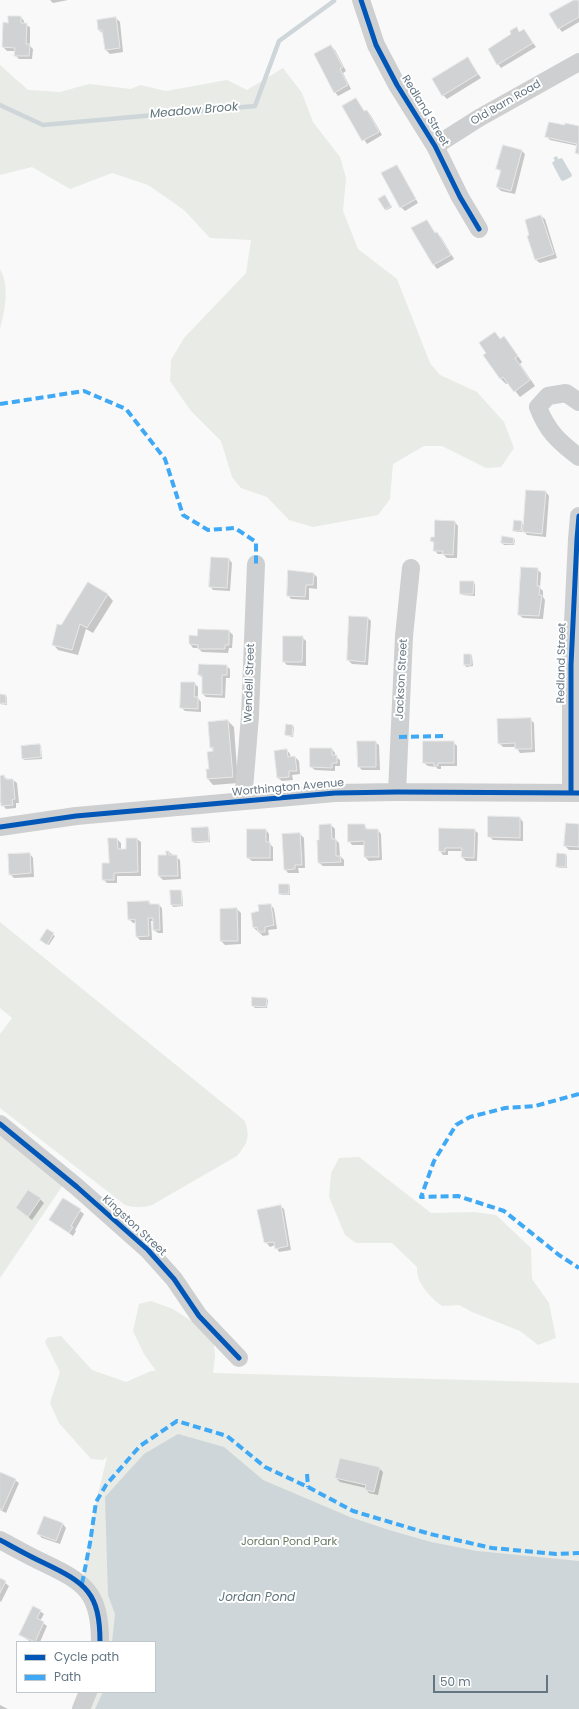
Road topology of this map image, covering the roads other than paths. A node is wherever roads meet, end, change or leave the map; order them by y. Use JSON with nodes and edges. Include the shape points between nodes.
{"nodes":[{"id":1,"x":361,"y":0,"type":"edge"},
{"id":2,"x":579,"y":62,"type":"edge"},
{"id":3,"x":435,"y":146,"type":"junction"},
{"id":4,"x":479,"y":229,"type":"dead end"},
{"id":5,"x":579,"y":402,"type":"edge"},
{"id":6,"x":579,"y":457,"type":"edge"},
{"id":7,"x":578,"y":525,"type":"edge"},
{"id":8,"x":256,"y":564,"type":"dead end"},
{"id":9,"x":411,"y":568,"type":"dead end"},
{"id":10,"x":397,"y":792,"type":"junction"},
{"id":11,"x":575,"y":793,"type":"edge"},
{"id":12,"x":243,"y":801,"type":"junction"},
{"id":13,"x":0,"y":827,"type":"edge"},
{"id":14,"x":0,"y":1124,"type":"edge"},
{"id":15,"x":239,"y":1358,"type":"dead end"},
{"id":16,"x":0,"y":1540,"type":"edge"},
{"id":17,"x":100,"y":1641,"type":"edge"},
{"id":18,"x":88,"y":1693,"type":"edge"},
{"id":19,"x":81,"y":1709,"type":"edge"}],
"edges":[{"from":1,"to":3,"type":"street","name":"Redland Street","via":[[376,45],[397,85]]},
{"from":2,"to":3,"type":"street","name":"Old Barn Road","via":[[479,118]]},
{"from":3,"to":4,"type":"street","name":"Redland Street"},
{"from":5,"to":6,"type":"street","via":[[566,393],[548,396],[538,407],[543,422],[558,440]]},
{"from":7,"to":11,"type":"street","name":"Redland Street","via":[[571,665]]},
{"from":8,"to":12,"type":"street","name":"Wendell Street","via":[[250,716]]},
{"from":9,"to":10,"type":"street","name":"Jackson Street","via":[[404,636]]},
{"from":10,"to":11,"type":"street","name":"Worthington Avenue"},
{"from":10,"to":12,"type":"street","name":"Worthington Avenue","via":[[335,793]]},
{"from":12,"to":13,"type":"street","name":"Worthington Avenue","via":[[76,816]]},
{"from":14,"to":15,"type":"street","name":"Kingston Street","via":[[148,1250],[174,1279],[199,1316]]},
{"from":16,"to":17,"type":"street","via":[[82,1584],[96,1608],[100,1621]]},
{"from":18,"to":19,"type":"street"}]}
